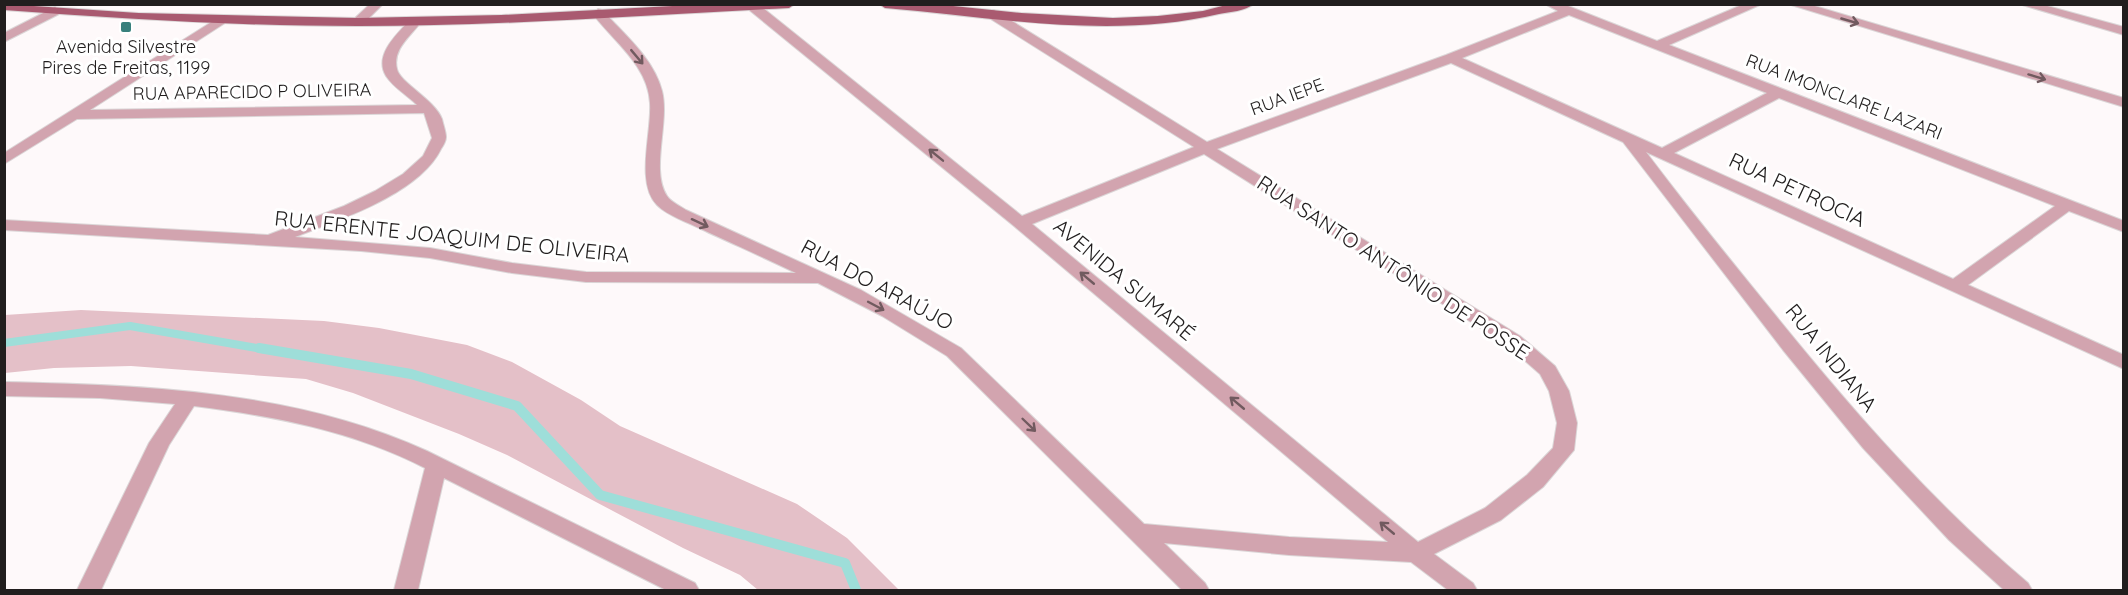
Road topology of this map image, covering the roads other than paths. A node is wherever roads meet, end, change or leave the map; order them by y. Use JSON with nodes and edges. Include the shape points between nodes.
{"nodes":[{"id":1,"x":377,"y":4,"type":"edge"},
{"id":2,"x":789,"y":4,"type":"edge"},
{"id":3,"x":885,"y":4,"type":"edge"},
{"id":4,"x":1248,"y":4,"type":"edge"},
{"id":5,"x":1551,"y":4,"type":"edge"},
{"id":6,"x":1756,"y":4,"type":"edge"},
{"id":7,"x":1794,"y":4,"type":"edge"},
{"id":8,"x":2025,"y":4,"type":"edge"},
{"id":9,"x":4,"y":6,"type":"edge"},
{"id":10,"x":752,"y":6,"type":"junction"},
{"id":11,"x":55,"y":11,"type":"junction"},
{"id":12,"x":1569,"y":11,"type":"junction"},
{"id":13,"x":598,"y":13,"type":"junction"},
{"id":14,"x":990,"y":13,"type":"junction"},
{"id":15,"x":220,"y":20,"type":"junction"},
{"id":16,"x":358,"y":22,"type":"junction"},
{"id":17,"x":415,"y":22,"type":"junction"},
{"id":18,"x":2124,"y":31,"type":"edge"},
{"id":19,"x":4,"y":38,"type":"edge"},
{"id":20,"x":1656,"y":46,"type":"junction"},
{"id":21,"x":1451,"y":58,"type":"junction"},
{"id":22,"x":1778,"y":93,"type":"junction"},
{"id":23,"x":2124,"y":103,"type":"edge"},
{"id":24,"x":427,"y":109,"type":"junction"},
{"id":25,"x":77,"y":115,"type":"junction"},
{"id":26,"x":1627,"y":137,"type":"junction"},
{"id":27,"x":1205,"y":148,"type":"junction"},
{"id":28,"x":1663,"y":153,"type":"junction"},
{"id":29,"x":4,"y":160,"type":"edge"},
{"id":30,"x":2067,"y":205,"type":"junction"},
{"id":31,"x":1020,"y":223,"type":"junction"},
{"id":32,"x":4,"y":225,"type":"edge"},
{"id":33,"x":2124,"y":227,"type":"edge"},
{"id":34,"x":270,"y":241,"type":"junction"},
{"id":35,"x":823,"y":278,"type":"junction"},
{"id":36,"x":1955,"y":286,"type":"junction"},
{"id":37,"x":2124,"y":363,"type":"edge"},
{"id":38,"x":4,"y":389,"type":"edge"},
{"id":39,"x":189,"y":398,"type":"junction"},
{"id":40,"x":436,"y":466,"type":"junction"},
{"id":41,"x":1139,"y":532,"type":"junction"},
{"id":42,"x":1416,"y":553,"type":"junction"},
{"id":43,"x":89,"y":591,"type":"edge"},
{"id":44,"x":406,"y":591,"type":"edge"},
{"id":45,"x":687,"y":591,"type":"edge"},
{"id":46,"x":1197,"y":591,"type":"edge"},
{"id":47,"x":1465,"y":591,"type":"edge"},
{"id":48,"x":2020,"y":591,"type":"edge"}],
"edges":[{"from":1,"to":16,"type":"street"},
{"from":2,"to":10,"type":"main road"},
{"from":3,"to":14,"type":"main road"},
{"from":4,"to":14,"type":"main road","via":[[1207,15],[1143,21],[1059,20]]},
{"from":5,"to":12,"type":"street","name":"RUA IMONCLARE LAZARI"},
{"from":6,"to":20,"type":"street"},
{"from":7,"to":23,"type":"street","one_way":true},
{"from":8,"to":18,"type":"street"},
{"from":9,"to":11,"type":"main road"},
{"from":10,"to":13,"type":"main road"},
{"from":31,"to":10,"type":"street","name":"AVENIDA SUMARÉ","one_way":true},
{"from":11,"to":15,"type":"main road"},
{"from":11,"to":19,"type":"street"},
{"from":12,"to":20,"type":"street","name":"RUA IMONCLARE LAZARI"},
{"from":12,"to":21,"type":"street","name":"RUA IEPE"},
{"from":13,"to":17,"type":"main road"},
{"from":13,"to":35,"type":"street","name":"RUA DO ARAÚJO","one_way":true,"via":[[645,67],[656,92],[654,171],[661,201]]},
{"from":14,"to":27,"type":"street","name":"RUA SANTO ANTÔNIO DE POSSE"},
{"from":15,"to":16,"type":"main road"},
{"from":15,"to":25,"type":"street"},
{"from":16,"to":17,"type":"main road"},
{"from":17,"to":24,"type":"street","via":[[388,57],[388,65],[392,75]]},
{"from":20,"to":22,"type":"street","name":"RUA IMONCLARE LAZARI"},
{"from":21,"to":26,"type":"street","name":"RUA PETROCIA"},
{"from":21,"to":27,"type":"street","name":"RUA IEPE"},
{"from":22,"to":28,"type":"street"},
{"from":22,"to":30,"type":"street","name":"RUA IMONCLARE LAZARI"},
{"from":24,"to":25,"type":"street","name":"RUA APARECIDO P OLIVEIRA"},
{"from":24,"to":34,"type":"street","via":[[435,118],[439,137],[430,157],[412,175],[381,195]]},
{"from":25,"to":29,"type":"street"},
{"from":26,"to":28,"type":"street","name":"RUA PETROCIA"},
{"from":26,"to":48,"type":"street","name":"RUA INDIANA","via":[[1878,453],[1940,518]]},
{"from":27,"to":31,"type":"street","name":"RUA IEPE"},
{"from":27,"to":42,"type":"street","name":"RUA SANTO ANTÔNIO DE POSSE","via":[[1513,340],[1552,377],[1567,423],[1563,450],[1535,481],[1493,514]]},
{"from":28,"to":36,"type":"street","name":"RUA PETROCIA"},
{"from":30,"to":33,"type":"street","name":"RUA IMONCLARE LAZARI"},
{"from":30,"to":36,"type":"street"},
{"from":42,"to":31,"type":"street","name":"AVENIDA SUMARÉ","one_way":true},
{"from":32,"to":34,"type":"street","name":"RUA ERENTE JOAQUIM DE OLIVEIRA"},
{"from":34,"to":35,"type":"street","name":"RUA ERENTE JOAQUIM DE OLIVEIRA","via":[[430,253],[586,277]]},
{"from":35,"to":41,"type":"street","name":"RUA DO ARAÚJO","one_way":true,"via":[[922,330],[954,352]]},
{"from":36,"to":37,"type":"street","name":"RUA PETROCIA"},
{"from":38,"to":39,"type":"street"},
{"from":39,"to":40,"type":"street","via":[[321,422],[383,440]]},
{"from":39,"to":43,"type":"street","via":[[159,443]]},
{"from":40,"to":44,"type":"street"},
{"from":40,"to":45,"type":"street"},
{"from":41,"to":42,"type":"street"},
{"from":41,"to":46,"type":"street","name":"RUA DO ARAÚJO"},
{"from":42,"to":47,"type":"street","name":"AVENIDA SUMARÉ"}]}
